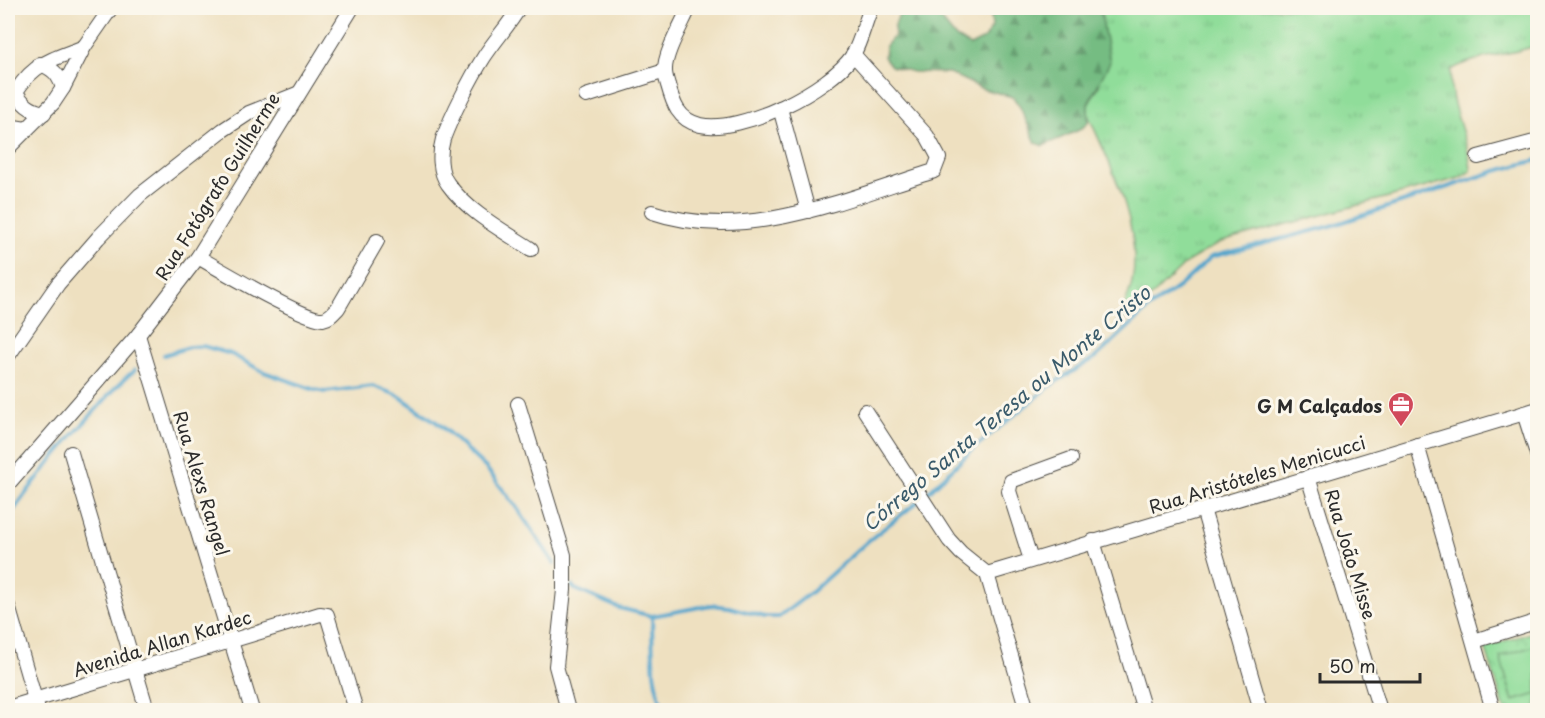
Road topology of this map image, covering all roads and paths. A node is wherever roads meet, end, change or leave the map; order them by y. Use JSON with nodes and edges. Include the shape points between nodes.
{"nodes":[{"id":1,"x":111,"y":8,"type":"edge"},
{"id":2,"x":352,"y":8,"type":"edge"},
{"id":3,"x":519,"y":8,"type":"edge"},
{"id":4,"x":689,"y":8,"type":"edge"},
{"id":5,"x":871,"y":8,"type":"edge"},
{"id":6,"x":84,"y":47,"type":"junction"},
{"id":7,"x":853,"y":54,"type":"junction"},
{"id":8,"x":40,"y":64,"type":"junction"},
{"id":9,"x":665,"y":71,"type":"junction"},
{"id":10,"x":15,"y":85,"type":"edge"},
{"id":11,"x":63,"y":88,"type":"junction"},
{"id":12,"x":297,"y":94,"type":"junction"},
{"id":13,"x":586,"y":96,"type":"dead end"},
{"id":14,"x":8,"y":104,"type":"edge"},
{"id":15,"x":780,"y":108,"type":"junction"},
{"id":16,"x":44,"y":113,"type":"junction"},
{"id":17,"x":8,"y":126,"type":"edge"},
{"id":18,"x":26,"y":129,"type":"junction"},
{"id":19,"x":1538,"y":141,"type":"edge"},
{"id":20,"x":8,"y":147,"type":"edge"},
{"id":21,"x":1478,"y":157,"type":"dead end"},
{"id":22,"x":808,"y":211,"type":"junction"},
{"id":23,"x":652,"y":212,"type":"dead end"},
{"id":24,"x":377,"y":241,"type":"dead end"},
{"id":25,"x":531,"y":249,"type":"dead end"},
{"id":26,"x":198,"y":257,"type":"junction"},
{"id":27,"x":138,"y":335,"type":"junction"},
{"id":28,"x":8,"y":356,"type":"edge"},
{"id":29,"x":518,"y":404,"type":"dead end"},
{"id":30,"x":865,"y":411,"type":"dead end"},
{"id":31,"x":1531,"y":411,"type":"edge"},
{"id":32,"x":1417,"y":445,"type":"junction"},
{"id":33,"x":71,"y":453,"type":"dead end"},
{"id":34,"x":1538,"y":457,"type":"edge"},
{"id":35,"x":1071,"y":459,"type":"dead end"},
{"id":36,"x":1308,"y":477,"type":"junction"},
{"id":37,"x":8,"y":484,"type":"edge"},
{"id":38,"x":1203,"y":509,"type":"junction"},
{"id":39,"x":1093,"y":541,"type":"junction"},
{"id":40,"x":1031,"y":560,"type":"junction"},
{"id":41,"x":987,"y":574,"type":"junction"},
{"id":42,"x":8,"y":606,"type":"edge"},
{"id":43,"x":1538,"y":621,"type":"edge"},
{"id":44,"x":232,"y":641,"type":"junction"},
{"id":45,"x":1474,"y":641,"type":"junction"},
{"id":46,"x":135,"y":671,"type":"junction"},
{"id":47,"x":566,"y":704,"type":"edge"},
{"id":48,"x":36,"y":705,"type":"edge"},
{"id":49,"x":8,"y":708,"type":"edge"},
{"id":50,"x":1492,"y":710,"type":"edge"},
{"id":51,"x":147,"y":711,"type":"edge"},
{"id":52,"x":252,"y":711,"type":"edge"},
{"id":53,"x":356,"y":711,"type":"edge"},
{"id":54,"x":1027,"y":711,"type":"edge"},
{"id":55,"x":1144,"y":711,"type":"edge"},
{"id":56,"x":1261,"y":711,"type":"edge"},
{"id":57,"x":1380,"y":711,"type":"edge"}],
"edges":[{"from":1,"to":6,"type":"street"},
{"from":2,"to":12,"type":"street","name":"Rua Fotógrafo Guilherme"},
{"from":3,"to":25,"type":"street","via":[[483,57],[443,140],[441,157],[447,183],[472,210]]},
{"from":4,"to":9,"type":"street"},
{"from":5,"to":7,"type":"street"},
{"from":6,"to":8,"type":"street"},
{"from":6,"to":11,"type":"street"},
{"from":7,"to":15,"type":"street","via":[[816,89]]},
{"from":7,"to":22,"type":"street","via":[[927,136],[939,158],[938,164],[934,171]]},
{"from":8,"to":10,"type":"street"},
{"from":8,"to":11,"type":"street","via":[[53,70]]},
{"from":9,"to":13,"type":"street"},
{"from":9,"to":15,"type":"street","via":[[674,106],[681,116],[698,125],[731,124]]},
{"from":10,"to":14,"type":"street"},
{"from":10,"to":16,"type":"street","via":[[25,105]]},
{"from":11,"to":16,"type":"street"},
{"from":12,"to":26,"type":"street","name":"Rua Fotógrafo Guilherme"},
{"from":12,"to":28,"type":"street","via":[[240,118],[140,195],[58,284]]},
{"from":15,"to":22,"type":"street"},
{"from":16,"to":18,"type":"street"},
{"from":17,"to":18,"type":"street"},
{"from":18,"to":20,"type":"street"},
{"from":19,"to":21,"type":"street"},
{"from":22,"to":23,"type":"street","via":[[712,223],[673,219]]},
{"from":24,"to":26,"type":"street","via":[[338,308],[323,319],[303,314]]},
{"from":26,"to":27,"type":"street","name":"Rua Fotógrafo Guilherme"},
{"from":27,"to":37,"type":"street","name":"Rua Fotógrafo Guilherme"},
{"from":27,"to":44,"type":"street","name":"Rua Alexs Rangel"},
{"from":29,"to":47,"type":"street","via":[[564,555],[556,666]]},
{"from":30,"to":41,"type":"street","via":[[949,540]]},
{"from":31,"to":32,"type":"street","name":"Rua Aristóteles Menicucci"},
{"from":31,"to":34,"type":"street"},
{"from":32,"to":36,"type":"street","name":"Rua Aristóteles Menicucci"},
{"from":32,"to":45,"type":"street"},
{"from":33,"to":46,"type":"street"},
{"from":35,"to":40,"type":"street","via":[[1011,481],[1010,491]]},
{"from":36,"to":38,"type":"street","name":"Rua Aristóteles Menicucci"},
{"from":36,"to":57,"type":"street","name":"Rua João Misse"},
{"from":38,"to":39,"type":"street","name":"Rua Aristóteles Menicucci"},
{"from":38,"to":56,"type":"street"},
{"from":39,"to":40,"type":"street","name":"Rua Aristóteles Menicucci"},
{"from":39,"to":55,"type":"street"},
{"from":40,"to":41,"type":"street","name":"Rua Aristóteles Menicucci"},
{"from":41,"to":54,"type":"street"},
{"from":42,"to":48,"type":"street"},
{"from":43,"to":45,"type":"street"},
{"from":44,"to":46,"type":"street","name":"Avenida Allan Kardec"},
{"from":44,"to":52,"type":"street","name":"Rua Alexs Rangel"},
{"from":44,"to":53,"type":"street","name":"Avenida Allan Kardec","via":[[310,615],[327,615]]},
{"from":45,"to":50,"type":"street"},
{"from":46,"to":48,"type":"street","name":"Avenida Allan Kardec"},
{"from":46,"to":51,"type":"street"},
{"from":48,"to":49,"type":"street","name":"Avenida Allan Kardec"}]}
